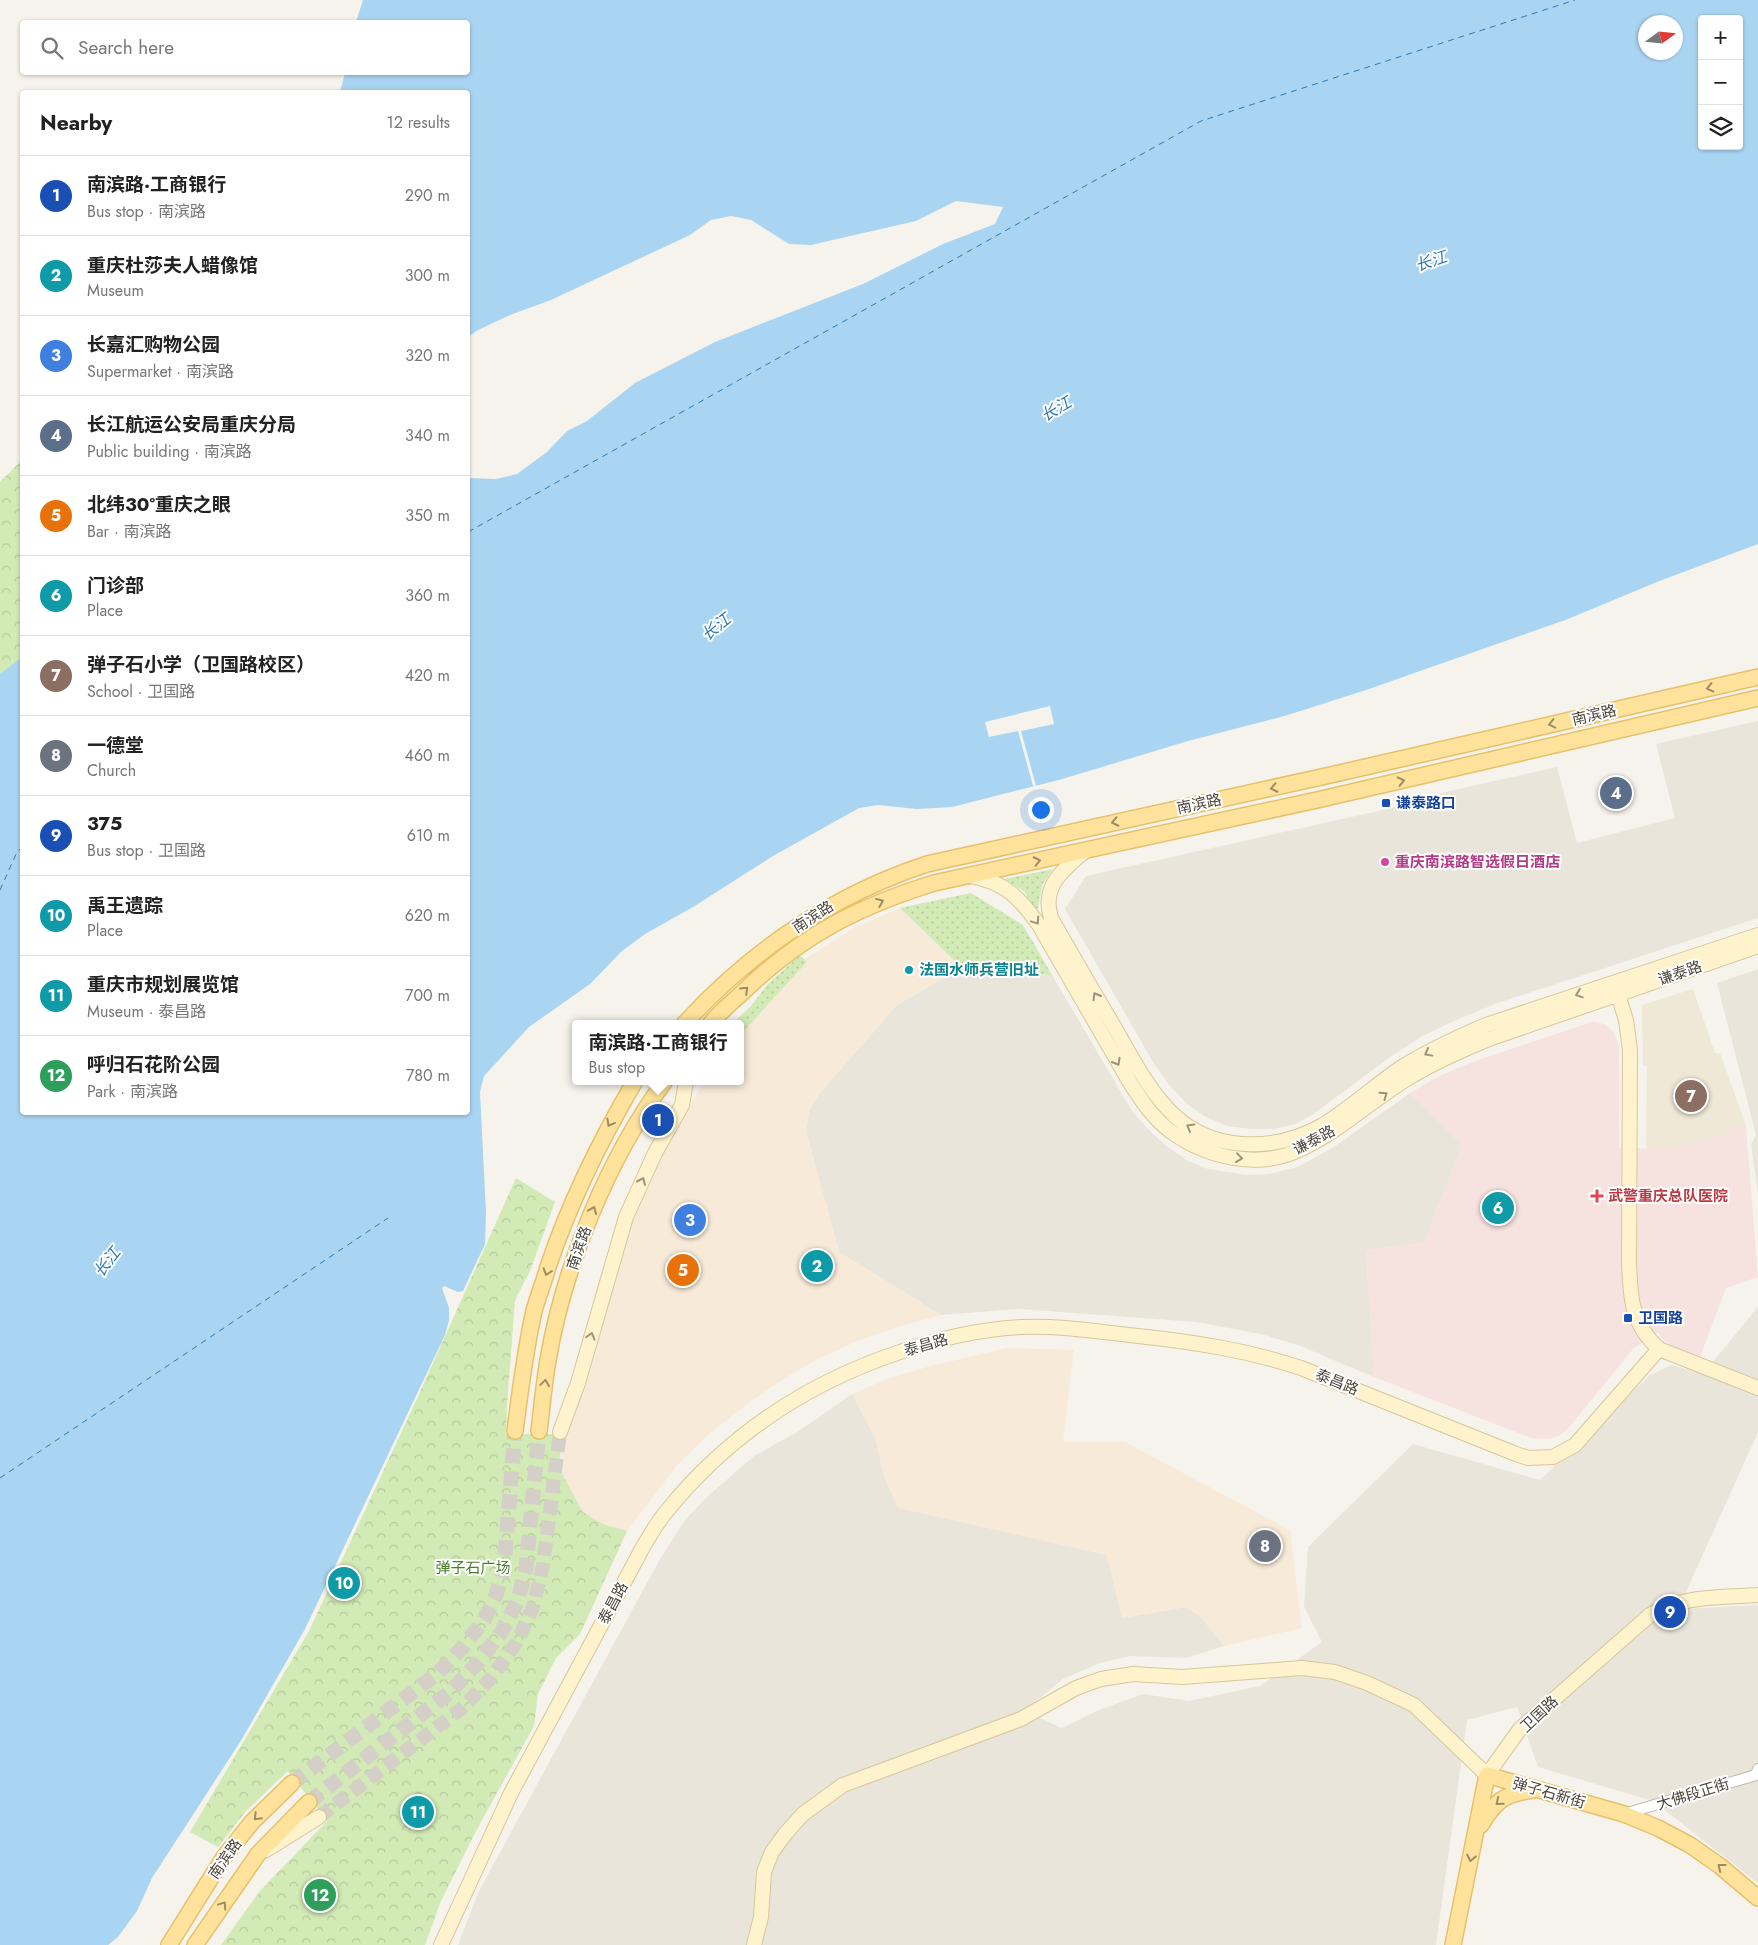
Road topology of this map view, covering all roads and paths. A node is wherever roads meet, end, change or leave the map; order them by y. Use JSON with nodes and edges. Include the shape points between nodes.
{"nodes":[{"id":1,"x":1758,"y":677,"type":"edge"},
{"id":2,"x":1758,"y":698,"type":"edge"},
{"id":3,"x":1469,"y":744,"type":"junction"},
{"id":4,"x":1299,"y":782,"type":"junction"},
{"id":5,"x":1373,"y":787,"type":"junction"},
{"id":6,"x":1317,"y":800,"type":"junction"},
{"id":7,"x":1085,"y":852,"type":"junction"},
{"id":8,"x":970,"y":875,"type":"junction"},
{"id":9,"x":1758,"y":935,"type":"edge"},
{"id":10,"x":1758,"y":946,"type":"edge"},
{"id":11,"x":1616,"y":988,"type":"junction"},
{"id":12,"x":688,"y":1020,"type":"edge"},
{"id":13,"x":714,"y":1020,"type":"edge"},
{"id":14,"x":633,"y":1085,"type":"edge"},
{"id":15,"x":662,"y":1085,"type":"edge"},
{"id":16,"x":685,"y":1085,"type":"edge"},
{"id":17,"x":1659,"y":1349,"type":"junction"},
{"id":18,"x":1758,"y":1388,"type":"edge"},
{"id":19,"x":515,"y":1431,"type":"tunnel mouth"},
{"id":20,"x":539,"y":1431,"type":"tunnel mouth"},
{"id":21,"x":560,"y":1432,"type":"tunnel mouth"},
{"id":22,"x":1758,"y":1595,"type":"edge"},
{"id":23,"x":1758,"y":1769,"type":"edge"},
{"id":24,"x":1487,"y":1775,"type":"junction"},
{"id":25,"x":292,"y":1783,"type":"tunnel mouth"},
{"id":26,"x":1537,"y":1789,"type":"junction"},
{"id":27,"x":309,"y":1802,"type":"tunnel mouth"},
{"id":28,"x":1624,"y":1814,"type":"junction"},
{"id":29,"x":320,"y":1817,"type":"tunnel mouth"},
{"id":30,"x":1476,"y":1834,"type":"junction"},
{"id":31,"x":229,"y":1851,"type":"junction"},
{"id":32,"x":258,"y":1854,"type":"junction"},
{"id":33,"x":248,"y":1868,"type":"junction"},
{"id":34,"x":1758,"y":1898,"type":"edge"},
{"id":35,"x":169,"y":1945,"type":"edge"},
{"id":36,"x":195,"y":1945,"type":"edge"},
{"id":37,"x":441,"y":1945,"type":"edge"},
{"id":38,"x":754,"y":1945,"type":"edge"},
{"id":39,"x":1453,"y":1945,"type":"edge"}],
"edges":[{"from":1,"to":3,"type":"main road","name":"南滨路","one_way":true},
{"from":5,"to":2,"type":"main road","name":"南滨路","one_way":true},
{"from":3,"to":4,"type":"main road","name":"南滨路"},
{"from":3,"to":5,"type":"main road","via":[[1442,757],[1360,776],[1360,786]]},
{"from":4,"to":6,"type":"main road","via":[[1312,786]]},
{"from":4,"to":12,"type":"main road","name":"南滨路","one_way":true,"via":[[957,857],[894,875],[825,908],[798,926],[742,968]]},
{"from":5,"to":6,"type":"main road","name":"南滨路"},
{"from":6,"to":7,"type":"main road","name":"南滨路"},
{"from":8,"to":7,"type":"main road","name":"南滨路","one_way":true},
{"from":11,"to":7,"type":"street","name":"谦泰路","one_way":true,"via":[[1486,1024],[1402,1067],[1324,1124],[1300,1136],[1261,1146],[1226,1142],[1183,1123],[1152,1091],[1051,918],[1048,903],[1052,884]]},
{"from":8,"to":11,"type":"street","name":"谦泰路","one_way":true,"via":[[998,884],[1026,906],[1129,1082],[1156,1118],[1195,1147],[1221,1156],[1264,1159],[1297,1152],[1329,1134],[1410,1077],[1450,1055]]},
{"from":13,"to":8,"type":"main road","name":"南滨路","one_way":true,"via":[[779,959],[832,923],[902,893]]},
{"from":9,"to":11,"type":"street","name":"谦泰路"},
{"from":10,"to":11,"type":"street","name":"谦泰路"},
{"from":11,"to":17,"type":"street","via":[[1626,1020],[1630,1050],[1630,1291],[1639,1326]]},
{"from":14,"to":19,"type":"main road","name":"南滨路","one_way":true,"via":[[587,1168],[555,1248],[535,1309],[524,1360]]},
{"from":20,"to":15,"type":"main road","name":"南滨路","one_way":true,"via":[[548,1359],[578,1249],[595,1204],[630,1136]]},
{"from":21,"to":16,"type":"street","one_way":true,"via":[[578,1383],[626,1217],[654,1153],[682,1105]]},
{"from":17,"to":18,"type":"street"},
{"from":17,"to":37,"type":"street","name":"泰昌路","via":[[1575,1445],[1553,1457],[1541,1458],[1516,1454],[1283,1362],[1229,1348],[1176,1340],[1054,1327],[992,1330],[925,1343],[830,1379],[760,1422],[725,1451],[666,1512],[643,1547],[511,1793]]},
{"from":22,"to":24,"type":"street","name":"卫国路","via":[[1684,1600],[1650,1615],[1520,1729]]},
{"from":23,"to":28,"type":"street","name":"大佛段正街","via":[[1756,1775]]},
{"from":24,"to":26,"type":"main road","name":"弹子石新街"},
{"from":24,"to":30,"type":"main road"},
{"from":24,"to":38,"type":"street","via":[[1414,1705],[1367,1682],[1335,1672],[1302,1668],[1182,1677],[1133,1674],[1101,1680],[1076,1688],[1022,1719],[843,1785],[803,1814],[785,1834],[764,1872],[761,1917]]},
{"from":25,"to":31,"type":"main road","name":"南滨路","one_way":true,"via":[[252,1822]]},
{"from":26,"to":28,"type":"main road","name":"弹子石新街"},
{"from":26,"to":30,"type":"main road","one_way":true,"via":[[1504,1797],[1488,1813]]},
{"from":27,"to":32,"type":"main road","name":"南滨路"},
{"from":34,"to":28,"type":"main road","name":"弹子石新街","one_way":true,"via":[[1690,1846]]},
{"from":29,"to":32,"type":"street","name":"南滨路"},
{"from":30,"to":39,"type":"main road","one_way":true},
{"from":31,"to":33,"type":"main road","via":[[242,1852]]},
{"from":31,"to":35,"type":"main road","name":"南滨路"},
{"from":32,"to":33,"type":"main road","name":"南滨路"},
{"from":36,"to":33,"type":"main road","name":"南滨路","one_way":true}]}
